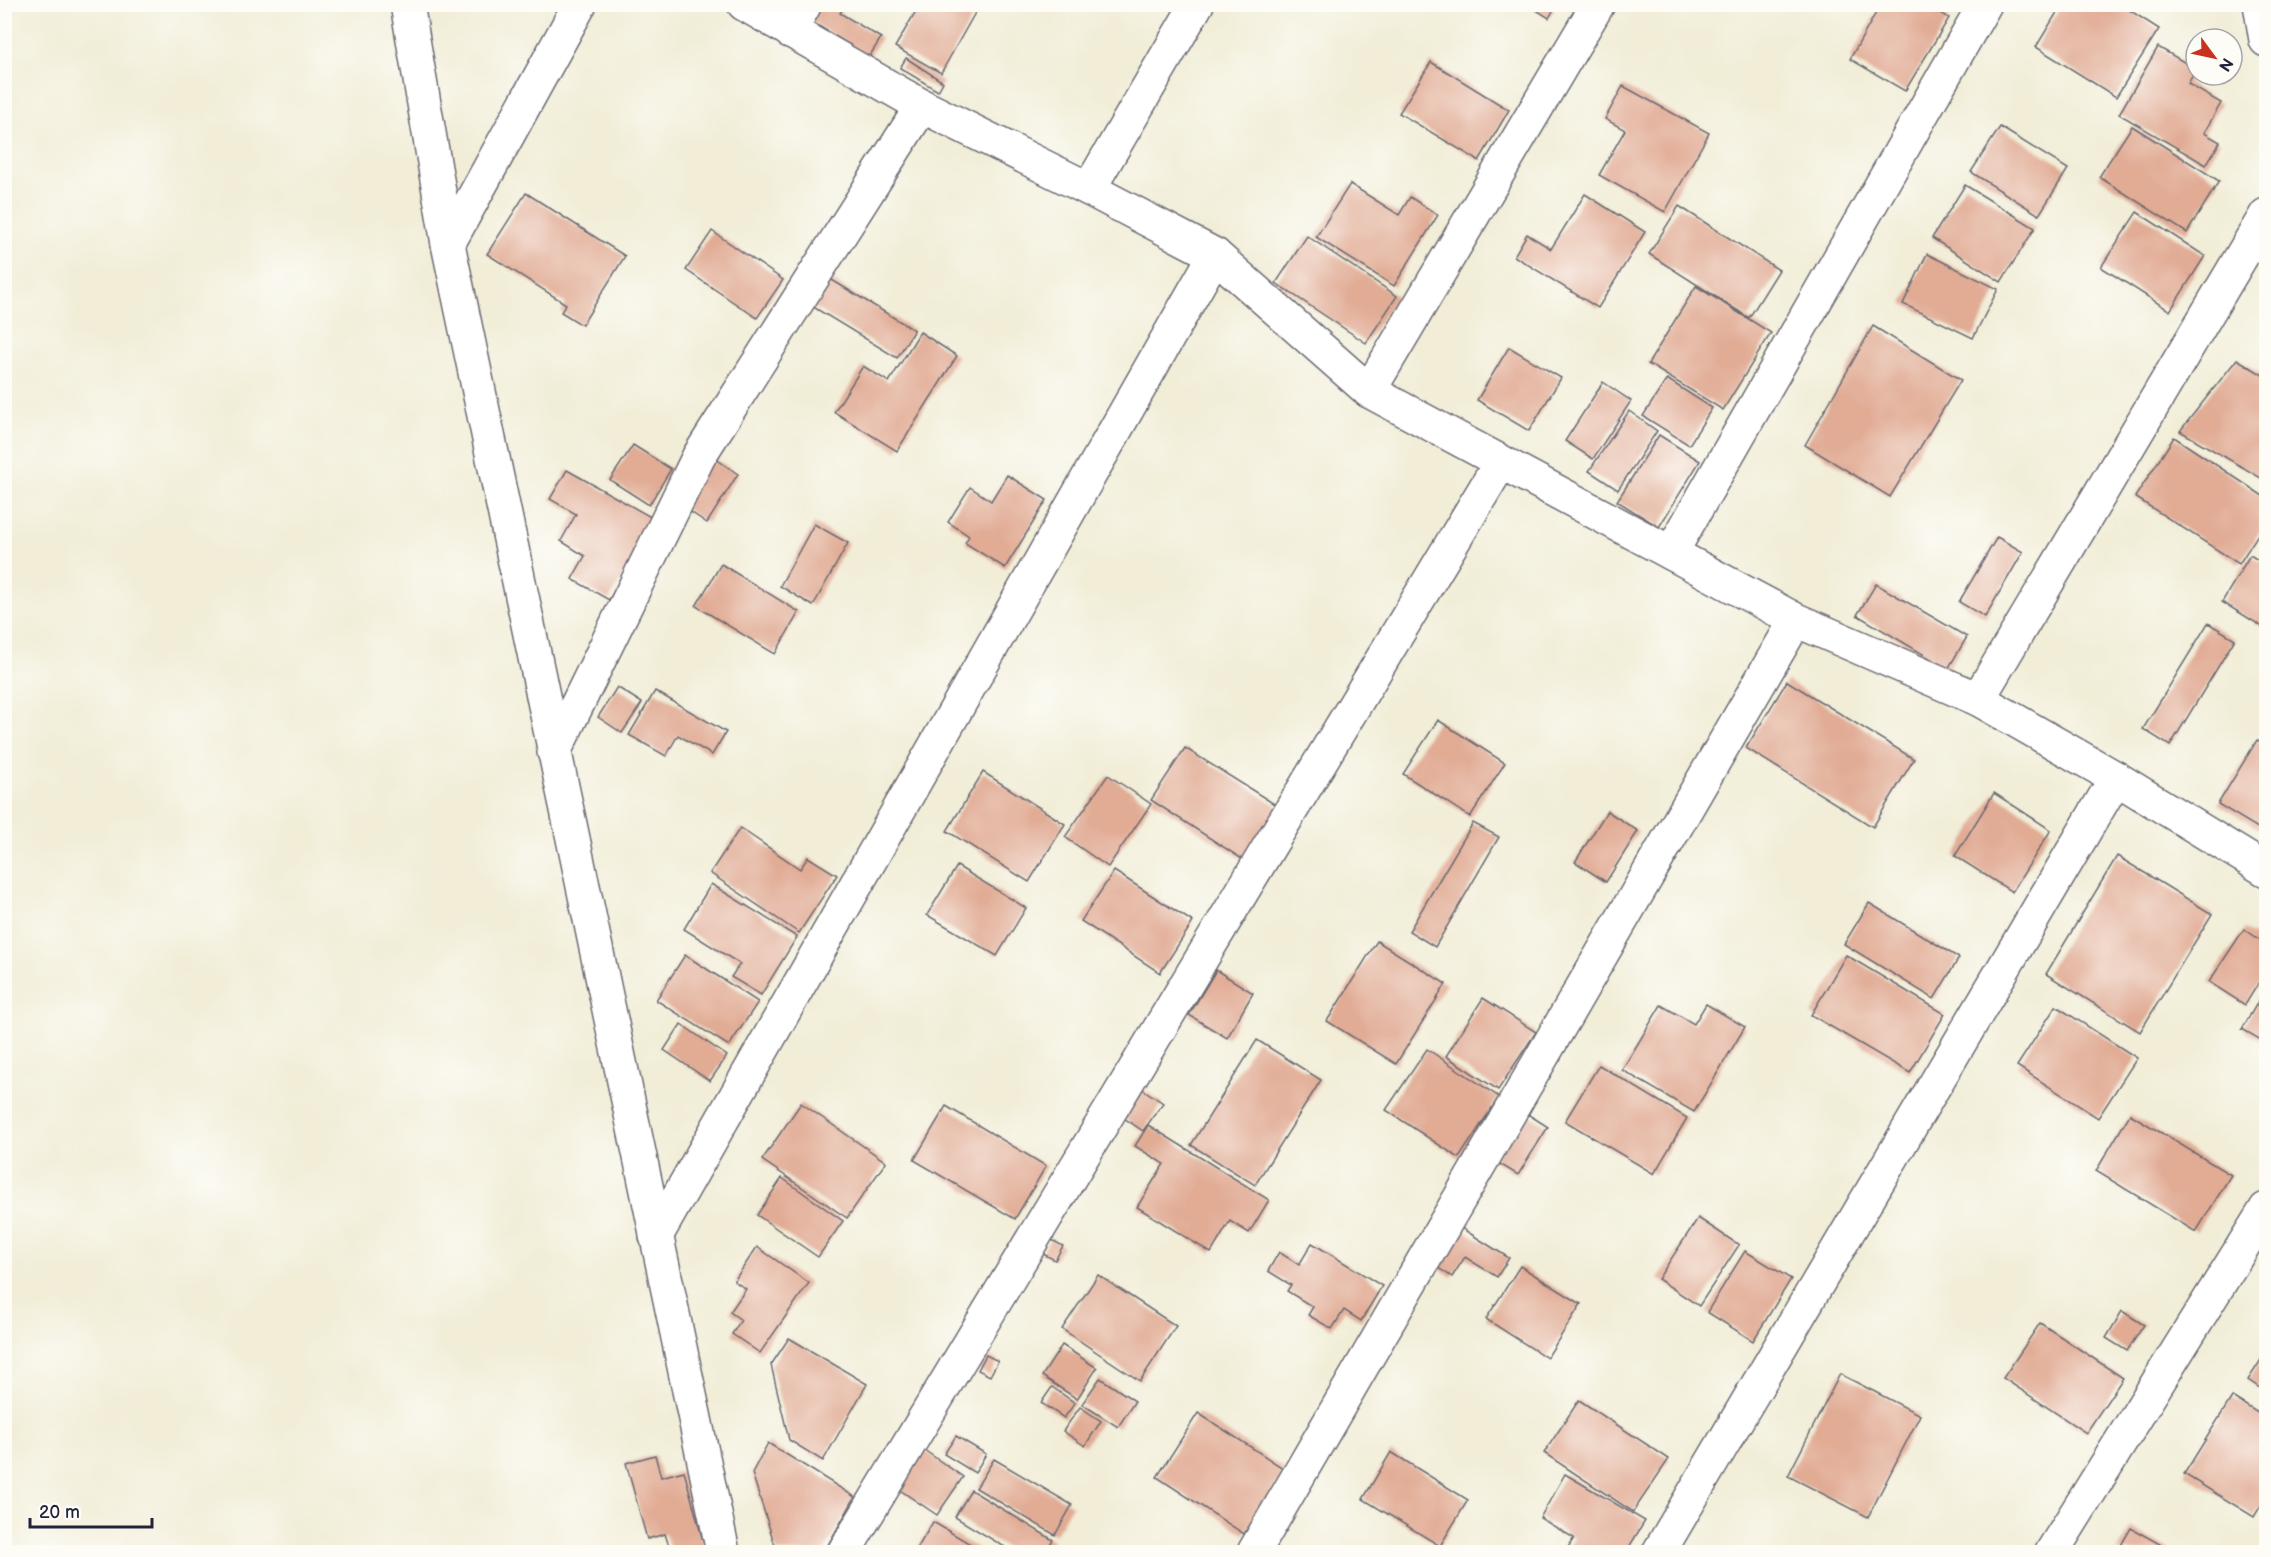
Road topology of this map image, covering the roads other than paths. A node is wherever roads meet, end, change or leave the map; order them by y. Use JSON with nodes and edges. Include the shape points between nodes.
{"nodes":[{"id":1,"x":407,"y":4,"type":"edge"},
{"id":2,"x":580,"y":4,"type":"edge"},
{"id":3,"x":744,"y":4,"type":"edge"},
{"id":4,"x":1197,"y":4,"type":"edge"},
{"id":5,"x":1598,"y":4,"type":"edge"},
{"id":6,"x":1985,"y":4,"type":"edge"},
{"id":7,"x":2260,"y":4,"type":"edge"},
{"id":8,"x":797,"y":18,"type":"edge"},
{"id":9,"x":2266,"y":40,"type":"edge"},
{"id":10,"x":922,"y":106,"type":"junction"},
{"id":11,"x":1089,"y":189,"type":"junction"},
{"id":12,"x":2266,"y":215,"type":"edge"},
{"id":13,"x":448,"y":244,"type":"junction"},
{"id":14,"x":1215,"y":255,"type":"junction"},
{"id":15,"x":1369,"y":391,"type":"junction"},
{"id":16,"x":1501,"y":462,"type":"junction"},
{"id":17,"x":1671,"y":553,"type":"junction"},
{"id":18,"x":1796,"y":620,"type":"junction"},
{"id":19,"x":1978,"y":699,"type":"junction"},
{"id":20,"x":554,"y":752,"type":"junction"},
{"id":21,"x":2116,"y":778,"type":"junction"},
{"id":22,"x":2266,"y":870,"type":"edge"},
{"id":23,"x":2266,"y":1209,"type":"edge"},
{"id":24,"x":656,"y":1236,"type":"junction"},
{"id":25,"x":723,"y":1552,"type":"edge"},
{"id":26,"x":844,"y":1552,"type":"edge"},
{"id":27,"x":1254,"y":1552,"type":"edge"},
{"id":28,"x":1659,"y":1552,"type":"edge"},
{"id":29,"x":2052,"y":1552,"type":"edge"}],
"edges":[{"from":1,"to":13,"type":"street"},
{"from":2,"to":13,"type":"street"},
{"from":3,"to":8,"type":"street"},
{"from":4,"to":11,"type":"street"},
{"from":5,"to":15,"type":"street"},
{"from":6,"to":17,"type":"street"},
{"from":7,"to":9,"type":"street"},
{"from":8,"to":10,"type":"street"},
{"from":10,"to":11,"type":"street"},
{"from":10,"to":20,"type":"street","via":[[699,456]]},
{"from":11,"to":14,"type":"street"},
{"from":12,"to":19,"type":"street"},
{"from":13,"to":20,"type":"street"},
{"from":14,"to":15,"type":"street"},
{"from":14,"to":24,"type":"street"},
{"from":15,"to":16,"type":"street"},
{"from":16,"to":17,"type":"street"},
{"from":16,"to":26,"type":"street"},
{"from":17,"to":18,"type":"street"},
{"from":18,"to":19,"type":"street"},
{"from":18,"to":27,"type":"street"},
{"from":19,"to":21,"type":"street"},
{"from":20,"to":24,"type":"street"},
{"from":21,"to":22,"type":"street"},
{"from":21,"to":28,"type":"street"},
{"from":23,"to":29,"type":"street"},
{"from":24,"to":25,"type":"street"}]}
